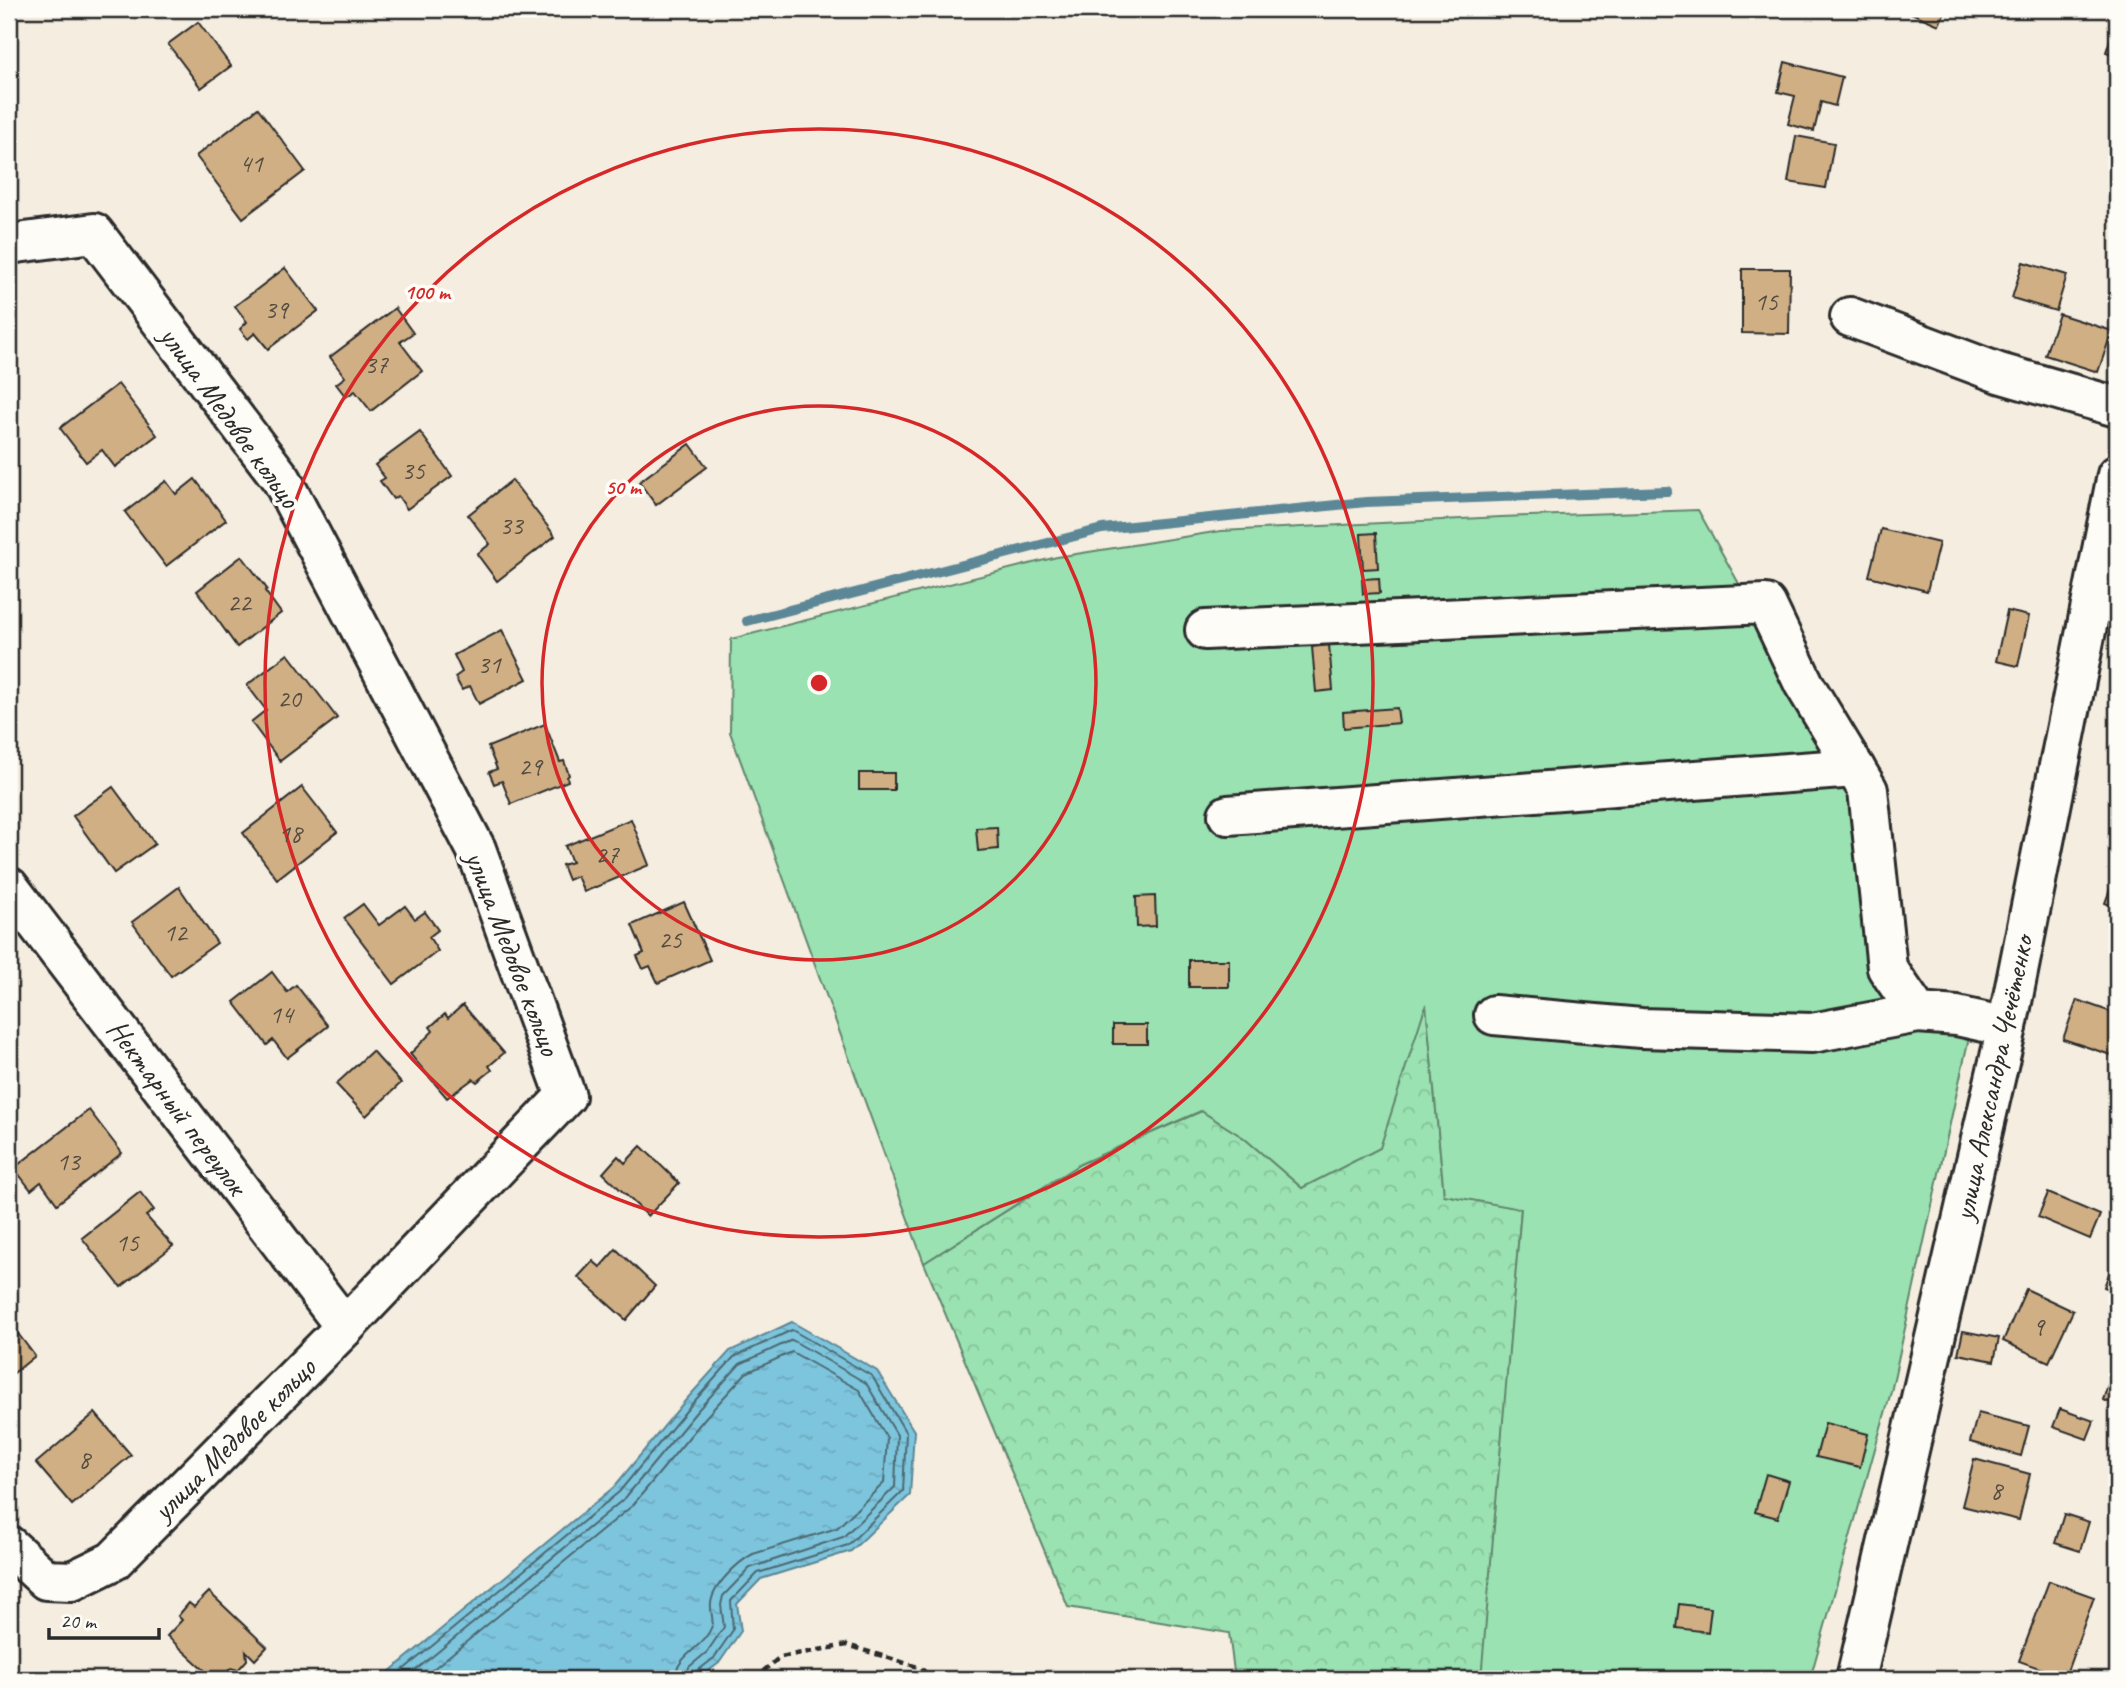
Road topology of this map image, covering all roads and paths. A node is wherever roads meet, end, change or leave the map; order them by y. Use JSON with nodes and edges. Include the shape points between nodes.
{"nodes":[{"id":1,"x":9,"y":244,"type":"edge"},
{"id":2,"x":1850,"y":317,"type":"dead end"},
{"id":3,"x":2117,"y":407,"type":"edge"},
{"id":4,"x":2117,"y":475,"type":"edge"},
{"id":5,"x":1205,"y":630,"type":"dead end"},
{"id":6,"x":1855,"y":768,"type":"junction"},
{"id":7,"x":1228,"y":815,"type":"dead end"},
{"id":8,"x":9,"y":887,"type":"edge"},
{"id":9,"x":1918,"y":1013,"type":"junction"},
{"id":10,"x":1494,"y":1015,"type":"dead end"},
{"id":11,"x":2007,"y":1027,"type":"junction"},
{"id":12,"x":345,"y":1327,"type":"junction"},
{"id":13,"x":9,"y":1546,"type":"edge"},
{"id":14,"x":754,"y":1679,"type":"edge"},
{"id":15,"x":930,"y":1679,"type":"edge"},
{"id":16,"x":1856,"y":1679,"type":"edge"}],
"edges":[{"from":1,"to":12,"type":"street","name":"улица Медовое кольцо","via":[[94,233],[282,480],[476,849],[566,1096]]},
{"from":2,"to":3,"type":"street","via":[[1999,373]]},
{"from":4,"to":11,"type":"street","name":"улица Александра Чечётенко"},
{"from":5,"to":6,"type":"street","via":[[1766,604],[1804,684]]},
{"from":6,"to":7,"type":"street"},
{"from":6,"to":9,"type":"street","via":[[1868,790],[1887,968]]},
{"from":8,"to":12,"type":"street","name":"Нектарный переулок"},
{"from":9,"to":10,"type":"street","via":[[1812,1033],[1640,1028]]},
{"from":9,"to":11,"type":"street"},
{"from":11,"to":16,"type":"street","name":"улица Александра Чечётенко"},
{"from":12,"to":13,"type":"street","name":"улица Медовое кольцо","via":[[113,1561],[72,1581],[46,1580]]},
{"from":14,"to":15,"type":"path","via":[[780,1657],[847,1645],[921,1668]]}]}
